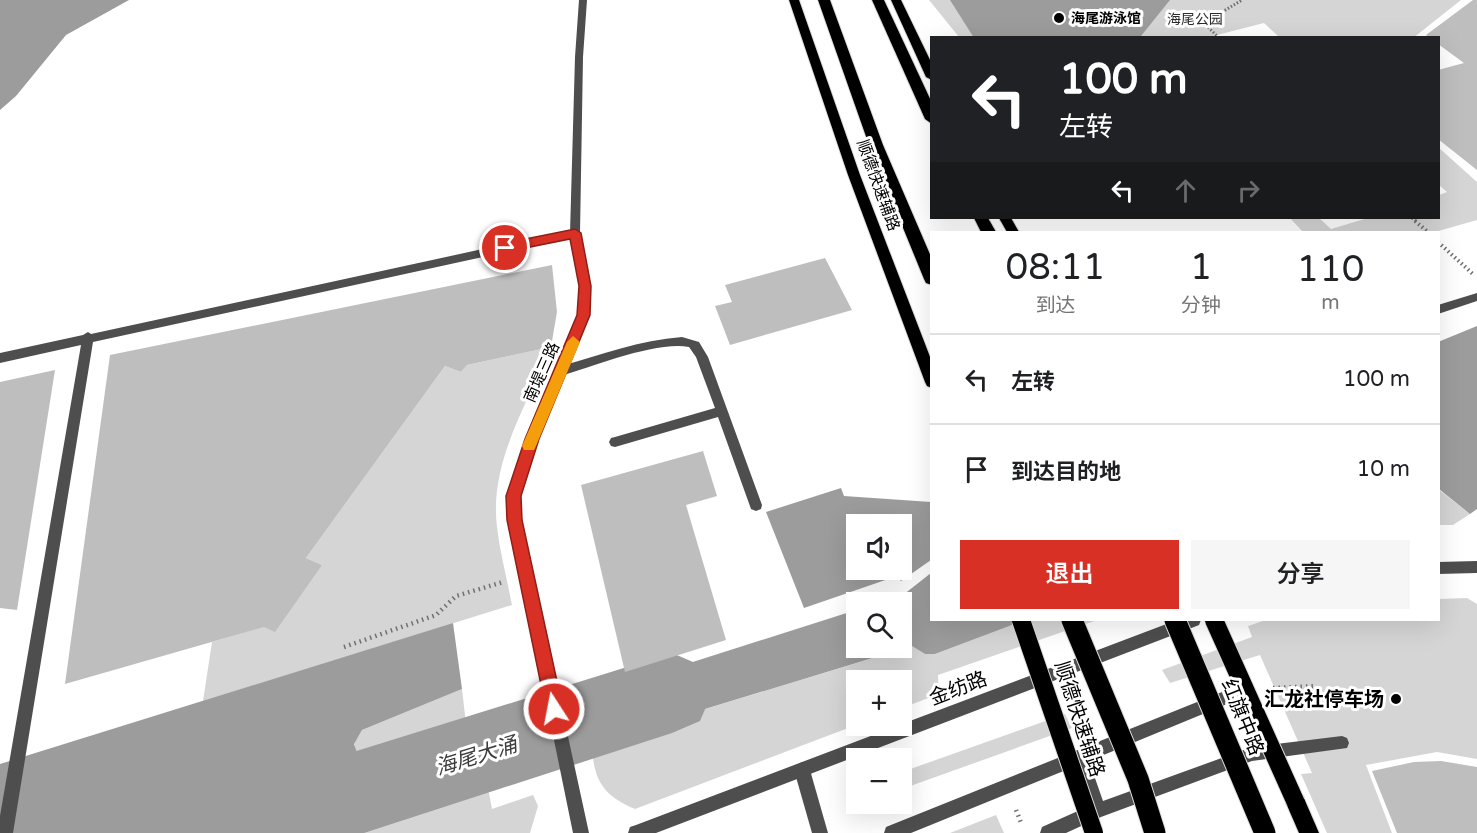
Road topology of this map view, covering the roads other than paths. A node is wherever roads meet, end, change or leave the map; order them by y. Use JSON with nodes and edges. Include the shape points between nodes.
{"nodes":[{"id":1,"x":583,"y":0,"type":"edge"},
{"id":2,"x":794,"y":0,"type":"edge"},
{"id":3,"x":824,"y":0,"type":"edge"},
{"id":4,"x":878,"y":0,"type":"edge"},
{"id":5,"x":896,"y":0,"type":"edge"},
{"id":6,"x":930,"y":73,"type":"edge"},
{"id":7,"x":930,"y":115,"type":"edge"},
{"id":8,"x":575,"y":233,"type":"junction"},
{"id":9,"x":930,"y":274,"type":"edge"},
{"id":10,"x":1477,"y":297,"type":"edge"},
{"id":11,"x":1440,"y":309,"type":"edge"},
{"id":12,"x":88,"y":337,"type":"junction"},
{"id":13,"x":0,"y":358,"type":"edge"},
{"id":14,"x":561,"y":371,"type":"junction"},
{"id":15,"x":930,"y":377,"type":"edge"},
{"id":16,"x":722,"y":411,"type":"junction"},
{"id":17,"x":615,"y":442,"type":"dead end"},
{"id":18,"x":756,"y":505,"type":"dead end"},
{"id":19,"x":1477,"y":567,"type":"edge"},
{"id":20,"x":1440,"y":568,"type":"edge"},
{"id":21,"x":1021,"y":621,"type":"edge"},
{"id":22,"x":1072,"y":621,"type":"edge"},
{"id":23,"x":1175,"y":621,"type":"edge"},
{"id":24,"x":1191,"y":621,"type":"edge"},
{"id":25,"x":1214,"y":621,"type":"edge"},
{"id":26,"x":1227,"y":697,"type":"dead end"},
{"id":27,"x":1342,"y":743,"type":"dead end"},
{"id":28,"x":1080,"y":756,"type":"junction"},
{"id":29,"x":802,"y":770,"type":"junction"},
{"id":30,"x":1098,"y":810,"type":"junction"},
{"id":31,"x":579,"y":828,"type":"edge"},
{"id":32,"x":4,"y":833,"type":"edge"},
{"id":33,"x":636,"y":833,"type":"edge"},
{"id":34,"x":820,"y":833,"type":"edge"},
{"id":35,"x":892,"y":833,"type":"edge"},
{"id":36,"x":1048,"y":833,"type":"edge"},
{"id":37,"x":1094,"y":833,"type":"edge"},
{"id":38,"x":1155,"y":833,"type":"edge"},
{"id":39,"x":1265,"y":833,"type":"edge"},
{"id":40,"x":1309,"y":833,"type":"edge"}],
"edges":[{"from":1,"to":8,"type":"street","name":"南堤三路"},
{"from":2,"to":15,"type":"main road","name":"顺德快速辅路"},
{"from":3,"to":9,"type":"highway","via":[[876,145]]},
{"from":4,"to":7,"type":"highway"},
{"from":5,"to":6,"type":"main road"},
{"from":8,"to":12,"type":"street"},
{"from":8,"to":14,"type":"street","name":"南堤三路","via":[[585,286],[584,315]]},
{"from":10,"to":11,"type":"street"},
{"from":12,"to":13,"type":"street"},
{"from":12,"to":32,"type":"street"},
{"from":14,"to":16,"type":"street","via":[[667,340],[690,342],[706,366]]},
{"from":14,"to":31,"type":"street","name":"南堤三路","via":[[513,496]]},
{"from":16,"to":17,"type":"street"},
{"from":16,"to":18,"type":"street"},
{"from":19,"to":20,"type":"street"},
{"from":21,"to":37,"type":"main road","name":"顺德快速辅路","bridge":true},
{"from":22,"to":38,"type":"highway","bridge":true,"via":[[1138,779]]},
{"from":23,"to":39,"type":"highway","name":"红旗中路","bridge":true},
{"from":24,"to":29,"type":"street","name":"金纺路"},
{"from":25,"to":40,"type":"main road","bridge":true},
{"from":26,"to":28,"type":"street"},
{"from":27,"to":30,"type":"street","via":[[1252,754]]},
{"from":28,"to":30,"type":"street"},
{"from":28,"to":35,"type":"street"},
{"from":29,"to":33,"type":"street","name":"金纺路"},
{"from":29,"to":34,"type":"street"},
{"from":30,"to":36,"type":"street"}]}
